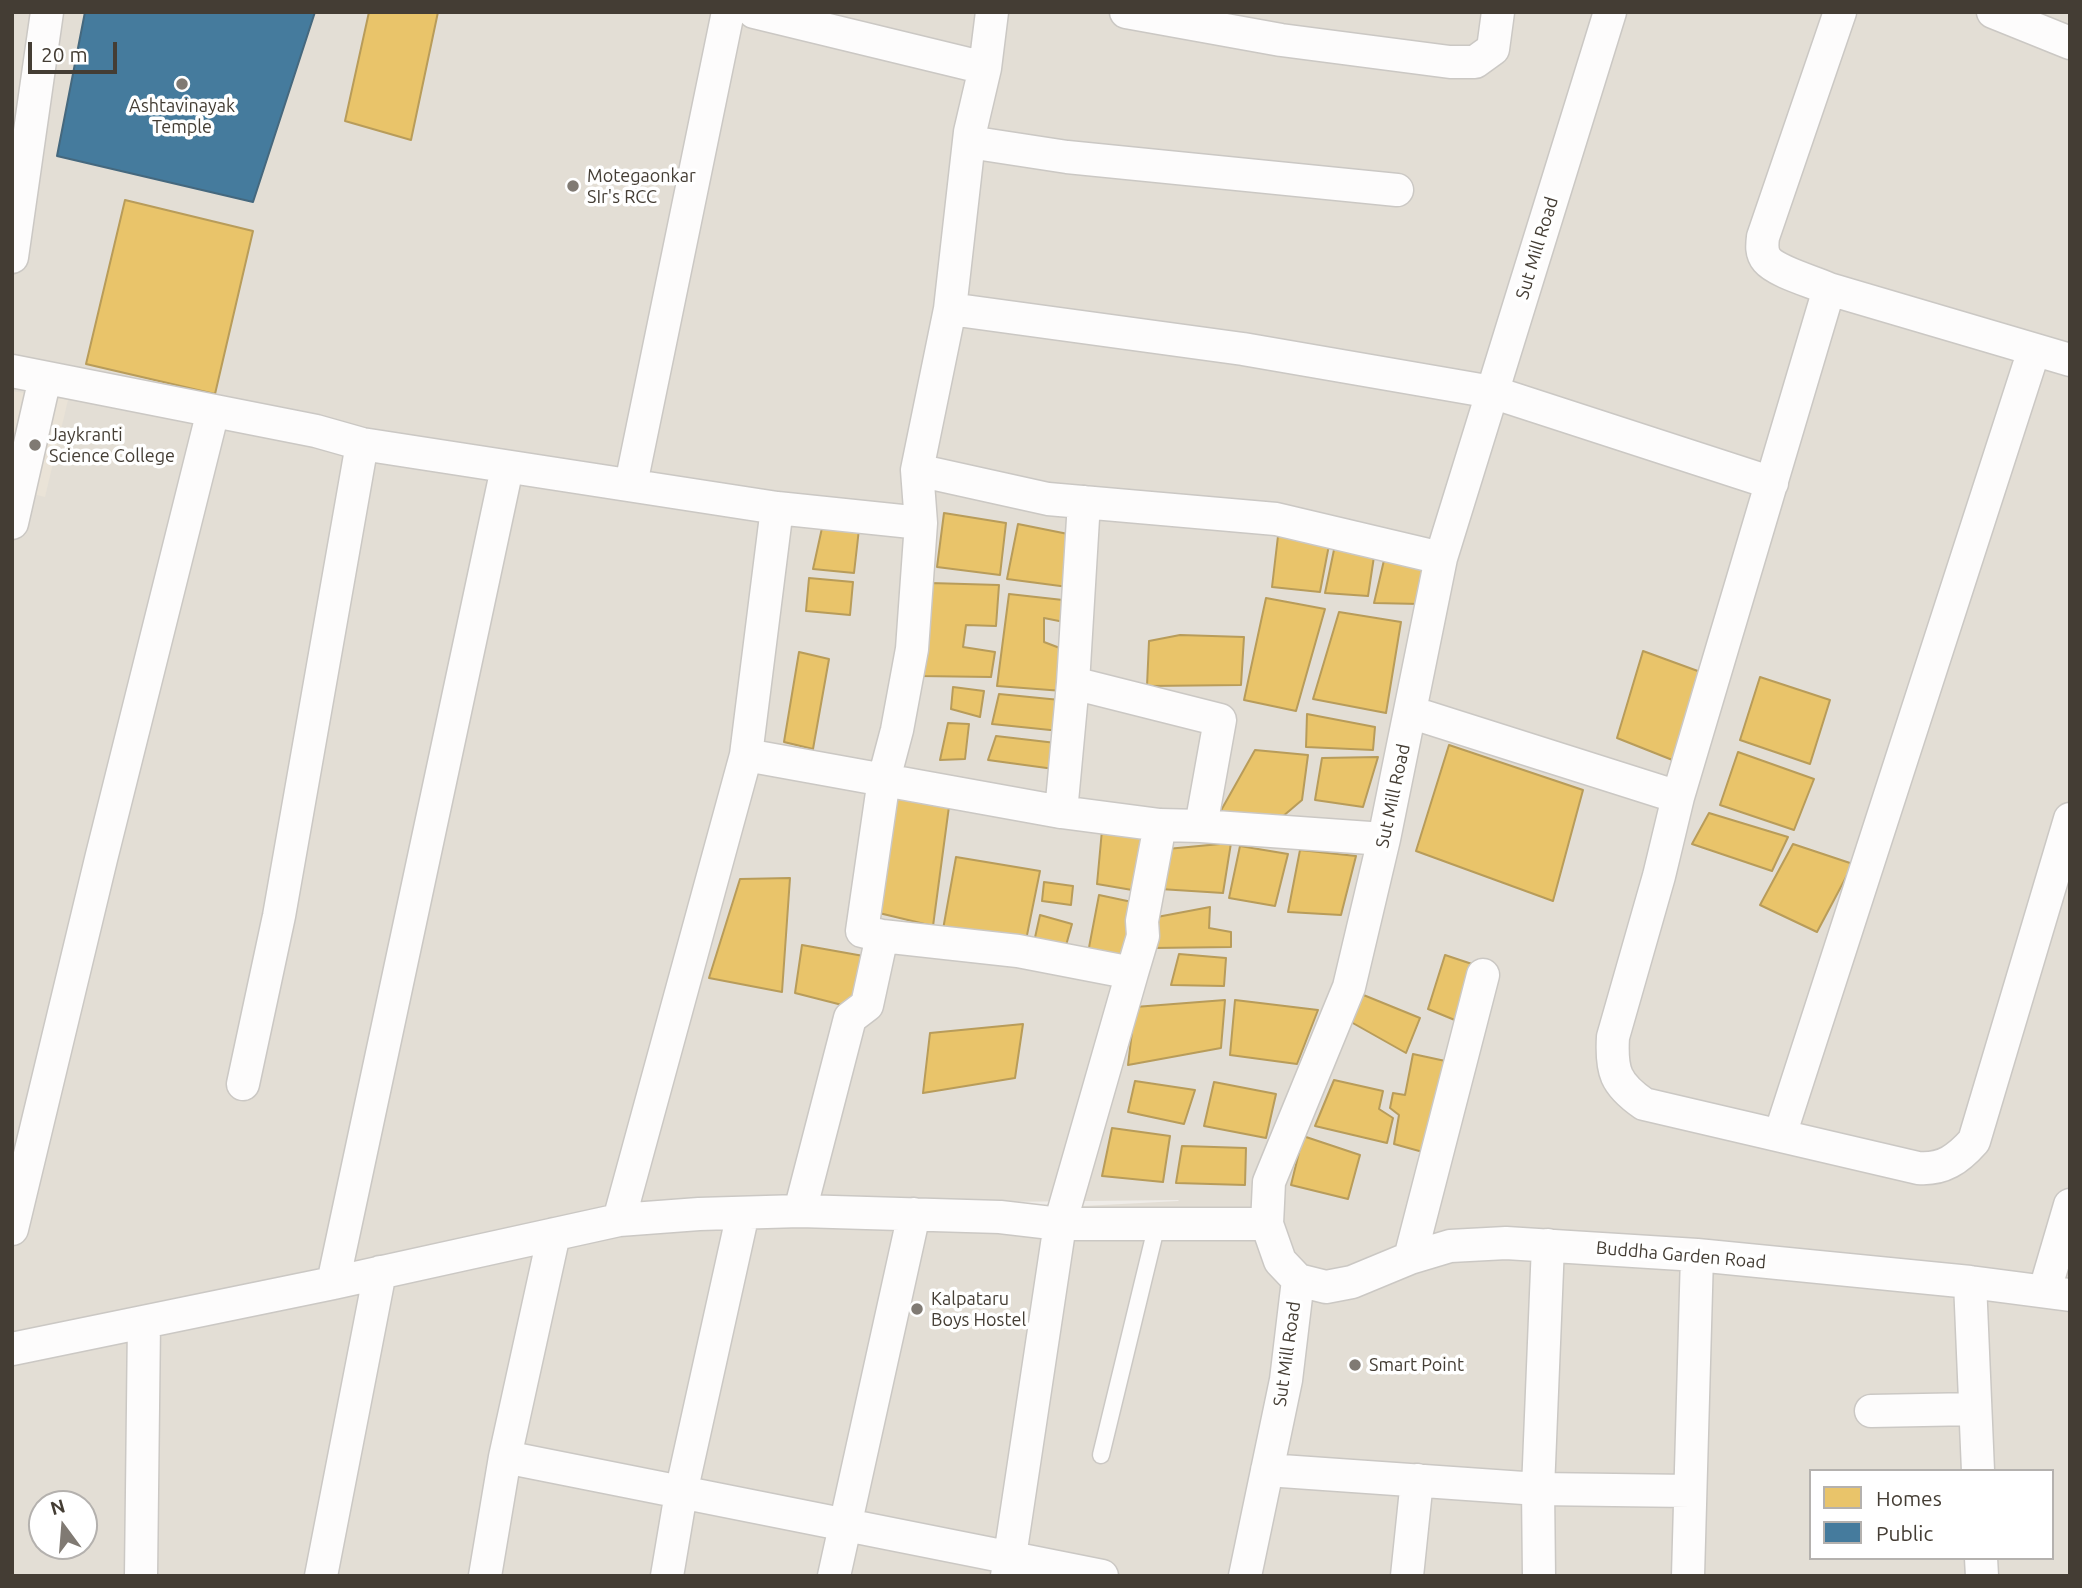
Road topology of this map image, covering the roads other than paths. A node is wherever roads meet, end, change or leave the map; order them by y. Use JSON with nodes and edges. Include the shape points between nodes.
{"nodes":[{"id":1,"x":47,"y":12,"type":"edge"},
{"id":2,"x":728,"y":12,"type":"edge"},
{"id":3,"x":754,"y":12,"type":"edge"},
{"id":4,"x":992,"y":12,"type":"edge"},
{"id":5,"x":1126,"y":12,"type":"edge"},
{"id":6,"x":1498,"y":12,"type":"edge"},
{"id":7,"x":1610,"y":12,"type":"edge"},
{"id":8,"x":1840,"y":12,"type":"edge"},
{"id":9,"x":1993,"y":12,"type":"edge"},
{"id":10,"x":2070,"y":43,"type":"edge"},
{"id":11,"x":985,"y":68,"type":"junction"},
{"id":12,"x":969,"y":142,"type":"junction"},
{"id":13,"x":1397,"y":191,"type":"dead end"},
{"id":14,"x":12,"y":257,"type":"edge"},
{"id":15,"x":1829,"y":289,"type":"junction"},
{"id":16,"x":950,"y":309,"type":"junction"},
{"id":17,"x":2034,"y":350,"type":"junction"},
{"id":18,"x":2070,"y":360,"type":"edge"},
{"id":19,"x":12,"y":372,"type":"edge"},
{"id":20,"x":45,"y":378,"type":"junction"},
{"id":21,"x":1492,"y":392,"type":"junction"},
{"id":22,"x":213,"y":411,"type":"junction"},
{"id":23,"x":362,"y":444,"type":"junction"},
{"id":24,"x":507,"y":468,"type":"junction"},
{"id":25,"x":917,"y":470,"type":"junction"},
{"id":26,"x":1772,"y":483,"type":"junction"},
{"id":27,"x":631,"y":485,"type":"junction"},
{"id":28,"x":1084,"y":502,"type":"junction"},
{"id":29,"x":776,"y":508,"type":"junction"},
{"id":30,"x":12,"y":523,"type":"edge"},
{"id":31,"x":921,"y":523,"type":"junction"},
{"id":32,"x":1441,"y":558,"type":"junction"},
{"id":33,"x":1073,"y":683,"type":"junction"},
{"id":34,"x":1410,"y":712,"type":"junction"},
{"id":35,"x":746,"y":755,"type":"junction"},
{"id":36,"x":884,"y":779,"type":"junction"},
{"id":37,"x":1678,"y":797,"type":"junction"},
{"id":38,"x":1060,"y":812,"type":"junction"},
{"id":39,"x":2070,"y":819,"type":"edge"},
{"id":40,"x":1160,"y":825,"type":"junction"},
{"id":41,"x":1200,"y":826,"type":"junction"},
{"id":42,"x":1384,"y":839,"type":"junction"},
{"id":43,"x":881,"y":936,"type":"junction"},
{"id":44,"x":1132,"y":974,"type":"junction"},
{"id":45,"x":1483,"y":975,"type":"dead end"},
{"id":46,"x":243,"y":1084,"type":"dead end"},
{"id":47,"x":1780,"y":1135,"type":"junction"},
{"id":48,"x":2070,"y":1205,"type":"edge"},
{"id":49,"x":800,"y":1211,"type":"junction"},
{"id":50,"x":743,"y":1213,"type":"junction"},
{"id":51,"x":914,"y":1214,"type":"junction"},
{"id":52,"x":619,"y":1220,"type":"junction"},
{"id":53,"x":1060,"y":1224,"type":"junction"},
{"id":54,"x":1157,"y":1224,"type":"junction"},
{"id":55,"x":1267,"y":1224,"type":"junction"},
{"id":56,"x":12,"y":1229,"type":"edge"},
{"id":57,"x":554,"y":1234,"type":"junction"},
{"id":58,"x":1548,"y":1245,"type":"junction"},
{"id":59,"x":1697,"y":1255,"type":"junction"},
{"id":60,"x":1410,"y":1258,"type":"junction"},
{"id":61,"x":380,"y":1272,"type":"junction"},
{"id":62,"x":1298,"y":1280,"type":"junction"},
{"id":63,"x":1970,"y":1282,"type":"junction"},
{"id":64,"x":333,"y":1283,"type":"junction"},
{"id":65,"x":2057,"y":1292,"type":"edge"},
{"id":66,"x":144,"y":1322,"type":"junction"},
{"id":67,"x":12,"y":1349,"type":"edge"},
{"id":68,"x":1975,"y":1409,"type":"junction"},
{"id":69,"x":1871,"y":1411,"type":"dead end"},
{"id":70,"x":1101,"y":1455,"type":"dead end"},
{"id":71,"x":505,"y":1457,"type":"junction"},
{"id":72,"x":1978,"y":1469,"type":"edge"},
{"id":73,"x":1267,"y":1470,"type":"junction"},
{"id":74,"x":1417,"y":1480,"type":"junction"},
{"id":75,"x":1538,"y":1489,"type":"junction"},
{"id":76,"x":1690,"y":1491,"type":"junction"},
{"id":77,"x":681,"y":1493,"type":"junction"},
{"id":78,"x":844,"y":1525,"type":"junction"},
{"id":79,"x":1009,"y":1567,"type":"edge"},
{"id":80,"x":141,"y":1576,"type":"edge"},
{"id":81,"x":321,"y":1576,"type":"edge"},
{"id":82,"x":485,"y":1576,"type":"edge"},
{"id":83,"x":667,"y":1576,"type":"edge"},
{"id":84,"x":834,"y":1576,"type":"edge"},
{"id":85,"x":1102,"y":1576,"type":"edge"},
{"id":86,"x":1245,"y":1576,"type":"edge"},
{"id":87,"x":1407,"y":1576,"type":"edge"},
{"id":88,"x":1539,"y":1576,"type":"edge"},
{"id":89,"x":1688,"y":1576,"type":"edge"}],
"edges":[{"from":1,"to":14,"type":"street"},
{"from":2,"to":27,"type":"street"},
{"from":3,"to":11,"type":"street"},
{"from":4,"to":11,"type":"street"},
{"from":5,"to":6,"type":"street","via":[[1281,40],[1450,62],[1475,62],[1493,49]]},
{"from":7,"to":21,"type":"street","name":"Sut Mill Road"},
{"from":8,"to":15,"type":"street","via":[[1762,247],[1775,267]]},
{"from":9,"to":10,"type":"street"},
{"from":11,"to":12,"type":"street"},
{"from":12,"to":13,"type":"street","via":[[1067,157]]},
{"from":12,"to":16,"type":"street"},
{"from":15,"to":17,"type":"street"},
{"from":15,"to":26,"type":"street"},
{"from":16,"to":21,"type":"street","via":[[1243,349]]},
{"from":16,"to":25,"type":"street"},
{"from":17,"to":18,"type":"street"},
{"from":17,"to":47,"type":"street"},
{"from":19,"to":20,"type":"street"},
{"from":20,"to":22,"type":"street"},
{"from":20,"to":30,"type":"street"},
{"from":21,"to":26,"type":"street"},
{"from":21,"to":32,"type":"street","name":"Sut Mill Road"},
{"from":22,"to":23,"type":"street"},
{"from":22,"to":56,"type":"street"},
{"from":23,"to":24,"type":"street"},
{"from":23,"to":46,"type":"street","via":[[279,916]]},
{"from":24,"to":27,"type":"street"},
{"from":24,"to":64,"type":"street"},
{"from":25,"to":28,"type":"street","via":[[1048,499]]},
{"from":25,"to":31,"type":"street"},
{"from":26,"to":37,"type":"street"},
{"from":27,"to":29,"type":"street"},
{"from":28,"to":32,"type":"street","via":[[1276,519]]},
{"from":28,"to":33,"type":"street"},
{"from":29,"to":31,"type":"street"},
{"from":29,"to":35,"type":"street"},
{"from":31,"to":36,"type":"street","via":[[912,649]]},
{"from":32,"to":34,"type":"street","name":"Sut Mill Road"},
{"from":33,"to":38,"type":"street"},
{"from":33,"to":41,"type":"street","via":[[1220,720]]},
{"from":34,"to":37,"type":"street"},
{"from":34,"to":42,"type":"street","name":"Sut Mill Road"},
{"from":35,"to":36,"type":"street"},
{"from":35,"to":52,"type":"street"},
{"from":36,"to":38,"type":"street"},
{"from":36,"to":43,"type":"street","via":[[862,931]]},
{"from":37,"to":47,"type":"street","via":[[1613,1037],[1616,1077],[1644,1104]]},
{"from":38,"to":40,"type":"street"},
{"from":39,"to":47,"type":"street","via":[[1974,1141],[1960,1157],[1931,1169]]},
{"from":40,"to":41,"type":"street"},
{"from":40,"to":44,"type":"street","via":[[1143,936]]},
{"from":41,"to":42,"type":"street"},
{"from":42,"to":55,"type":"street","name":"Sut Mill Road","via":[[1349,986],[1269,1182]]},
{"from":43,"to":44,"type":"street","via":[[1018,951]]},
{"from":43,"to":49,"type":"street","via":[[867,1005],[850,1018]]},
{"from":44,"to":53,"type":"street"},
{"from":45,"to":60,"type":"street"},
{"from":48,"to":65,"type":"street"},
{"from":49,"to":50,"type":"street"},
{"from":49,"to":51,"type":"street"},
{"from":50,"to":52,"type":"street"},
{"from":50,"to":77,"type":"street"},
{"from":51,"to":53,"type":"street"},
{"from":51,"to":78,"type":"street"},
{"from":52,"to":57,"type":"street"},
{"from":53,"to":54,"type":"street"},
{"from":53,"to":79,"type":"street"},
{"from":54,"to":55,"type":"street"},
{"from":54,"to":70,"type":"lane"},
{"from":55,"to":62,"type":"street","name":"Sut Mill Road","via":[[1280,1261]]},
{"from":57,"to":61,"type":"street"},
{"from":57,"to":71,"type":"street"},
{"from":58,"to":59,"type":"street","name":"Buddha Garden Road"},
{"from":58,"to":60,"type":"street","name":"Buddha Garden Road","via":[[1450,1246]]},
{"from":58,"to":75,"type":"street"},
{"from":59,"to":63,"type":"street","name":"Buddha Garden Road"},
{"from":59,"to":76,"type":"street"},
{"from":60,"to":62,"type":"street","name":"Buddha Garden Road","via":[[1352,1282],[1326,1287]]},
{"from":61,"to":64,"type":"street"},
{"from":61,"to":81,"type":"street"},
{"from":62,"to":73,"type":"street","name":"Sut Mill Road","via":[[1286,1380]]},
{"from":63,"to":65,"type":"street","name":"Buddha Garden Road"},
{"from":63,"to":68,"type":"street"},
{"from":64,"to":66,"type":"street"},
{"from":66,"to":67,"type":"street"},
{"from":66,"to":80,"type":"street"},
{"from":68,"to":69,"type":"street"},
{"from":68,"to":72,"type":"street"},
{"from":71,"to":77,"type":"street"},
{"from":71,"to":82,"type":"street"},
{"from":73,"to":74,"type":"street"},
{"from":73,"to":86,"type":"street","name":"Sut Mill Road"},
{"from":74,"to":75,"type":"street"},
{"from":74,"to":87,"type":"street"},
{"from":75,"to":76,"type":"street"},
{"from":75,"to":88,"type":"street"},
{"from":76,"to":89,"type":"street"},
{"from":77,"to":78,"type":"street"},
{"from":77,"to":83,"type":"street"},
{"from":78,"to":79,"type":"street"},
{"from":78,"to":84,"type":"street"},
{"from":79,"to":85,"type":"street"}]}
